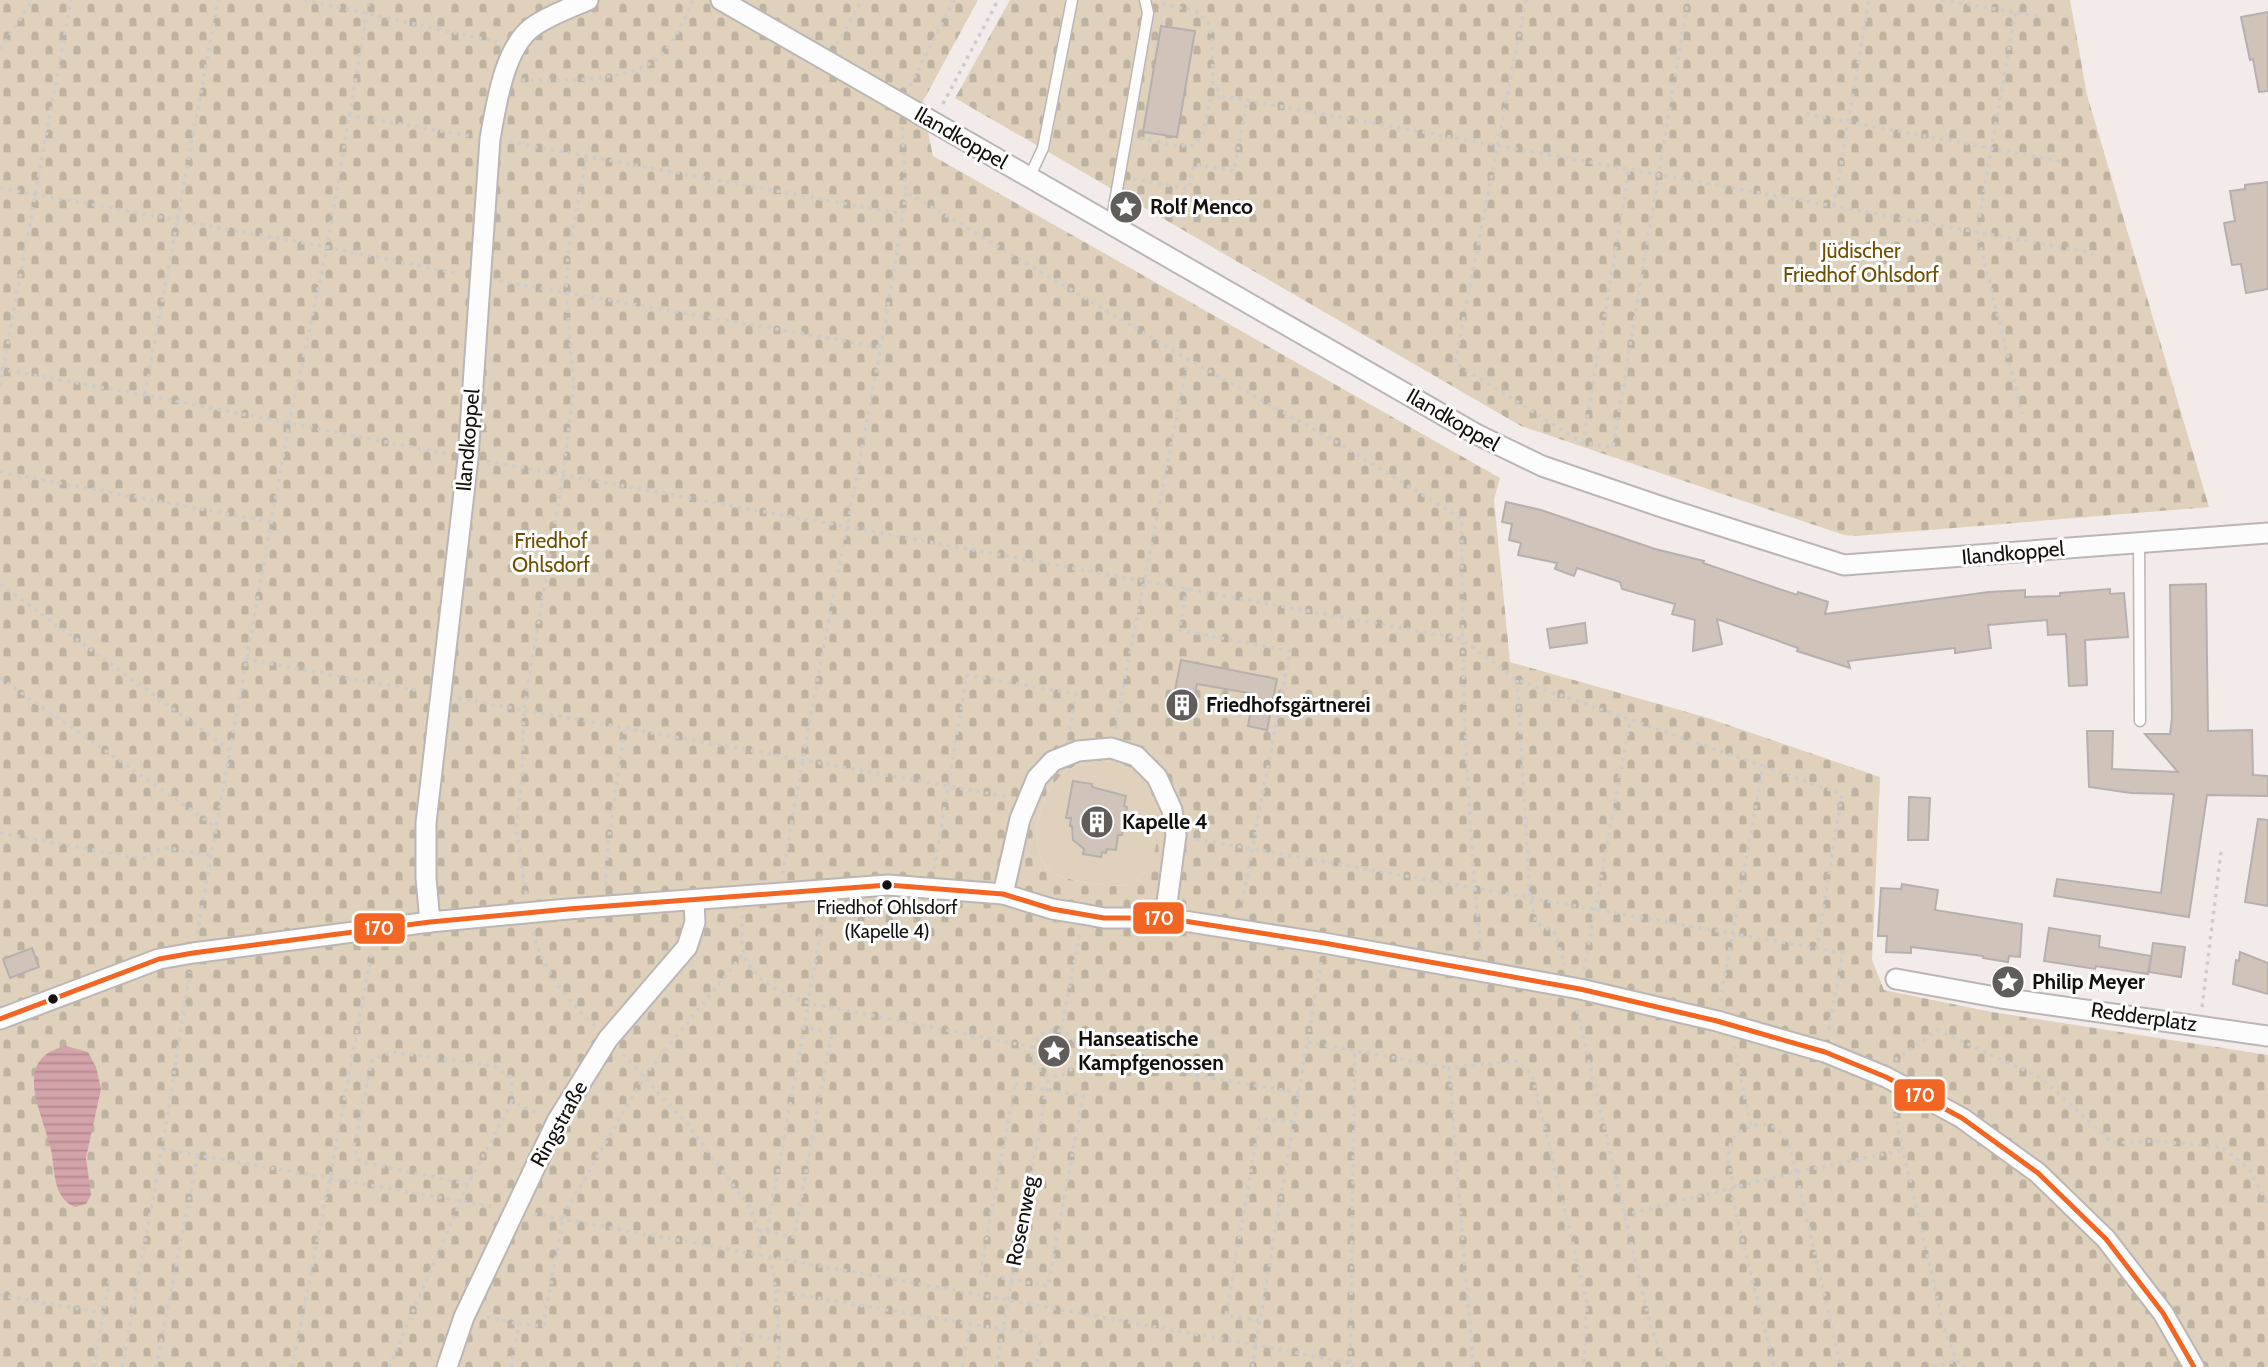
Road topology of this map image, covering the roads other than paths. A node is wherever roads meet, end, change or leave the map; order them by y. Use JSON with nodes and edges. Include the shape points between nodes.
{"nodes":[{"id":1,"x":588,"y":0,"type":"edge"},
{"id":2,"x":721,"y":0,"type":"edge"},
{"id":3,"x":1072,"y":0,"type":"edge"},
{"id":4,"x":1144,"y":0,"type":"edge"},
{"id":5,"x":1028,"y":178,"type":"junction"},
{"id":6,"x":1111,"y":224,"type":"junction"},
{"id":7,"x":2268,"y":533,"type":"edge"},
{"id":8,"x":2139,"y":542,"type":"junction"},
{"id":9,"x":2140,"y":721,"type":"dead end"},
{"id":10,"x":1003,"y":894,"type":"junction"},
{"id":11,"x":694,"y":901,"type":"junction"},
{"id":12,"x":1165,"y":918,"type":"junction"},
{"id":13,"x":430,"y":922,"type":"junction"},
{"id":14,"x":1896,"y":979,"type":"dead end"},
{"id":15,"x":0,"y":1019,"type":"edge"},
{"id":16,"x":2268,"y":1036,"type":"edge"},
{"id":17,"x":447,"y":1367,"type":"edge"},
{"id":18,"x":2194,"y":1367,"type":"edge"}],
"edges":[{"from":1,"to":13,"type":"street","name":"Ilandkoppel","via":[[533,26],[515,47],[497,97],[490,139],[468,458],[426,823]]},
{"from":2,"to":5,"type":"street","name":"Ilandkoppel"},
{"from":3,"to":5,"type":"lane","via":[[1043,149]]},
{"from":4,"to":6,"type":"lane","via":[[1148,13]]},
{"from":5,"to":6,"type":"street","name":"Ilandkoppel"},
{"from":6,"to":8,"type":"street","name":"Ilandkoppel","via":[[1514,454],[1830,562],[1863,565]]},
{"from":7,"to":8,"type":"street","name":"Ilandkoppel"},
{"from":8,"to":9,"type":"lane"},
{"from":10,"to":11,"type":"street","via":[[888,885]]},
{"from":10,"to":12,"type":"street","via":[[1104,918]]},
{"from":10,"to":12,"type":"street","via":[[1020,819],[1037,778],[1054,761],[1078,751],[1111,748],[1136,755],[1157,777],[1172,810],[1176,835]]},
{"from":11,"to":13,"type":"street"},
{"from":11,"to":17,"type":"street","name":"Ringstraße","via":[[695,922],[687,947],[608,1039],[558,1121],[466,1312]]},
{"from":12,"to":18,"type":"street","via":[[1576,988],[1889,1069],[2038,1173],[2106,1239],[2163,1313]]},
{"from":13,"to":15,"type":"street","via":[[159,960]]},
{"from":14,"to":16,"type":"street","name":"Redderplatz"}]}
